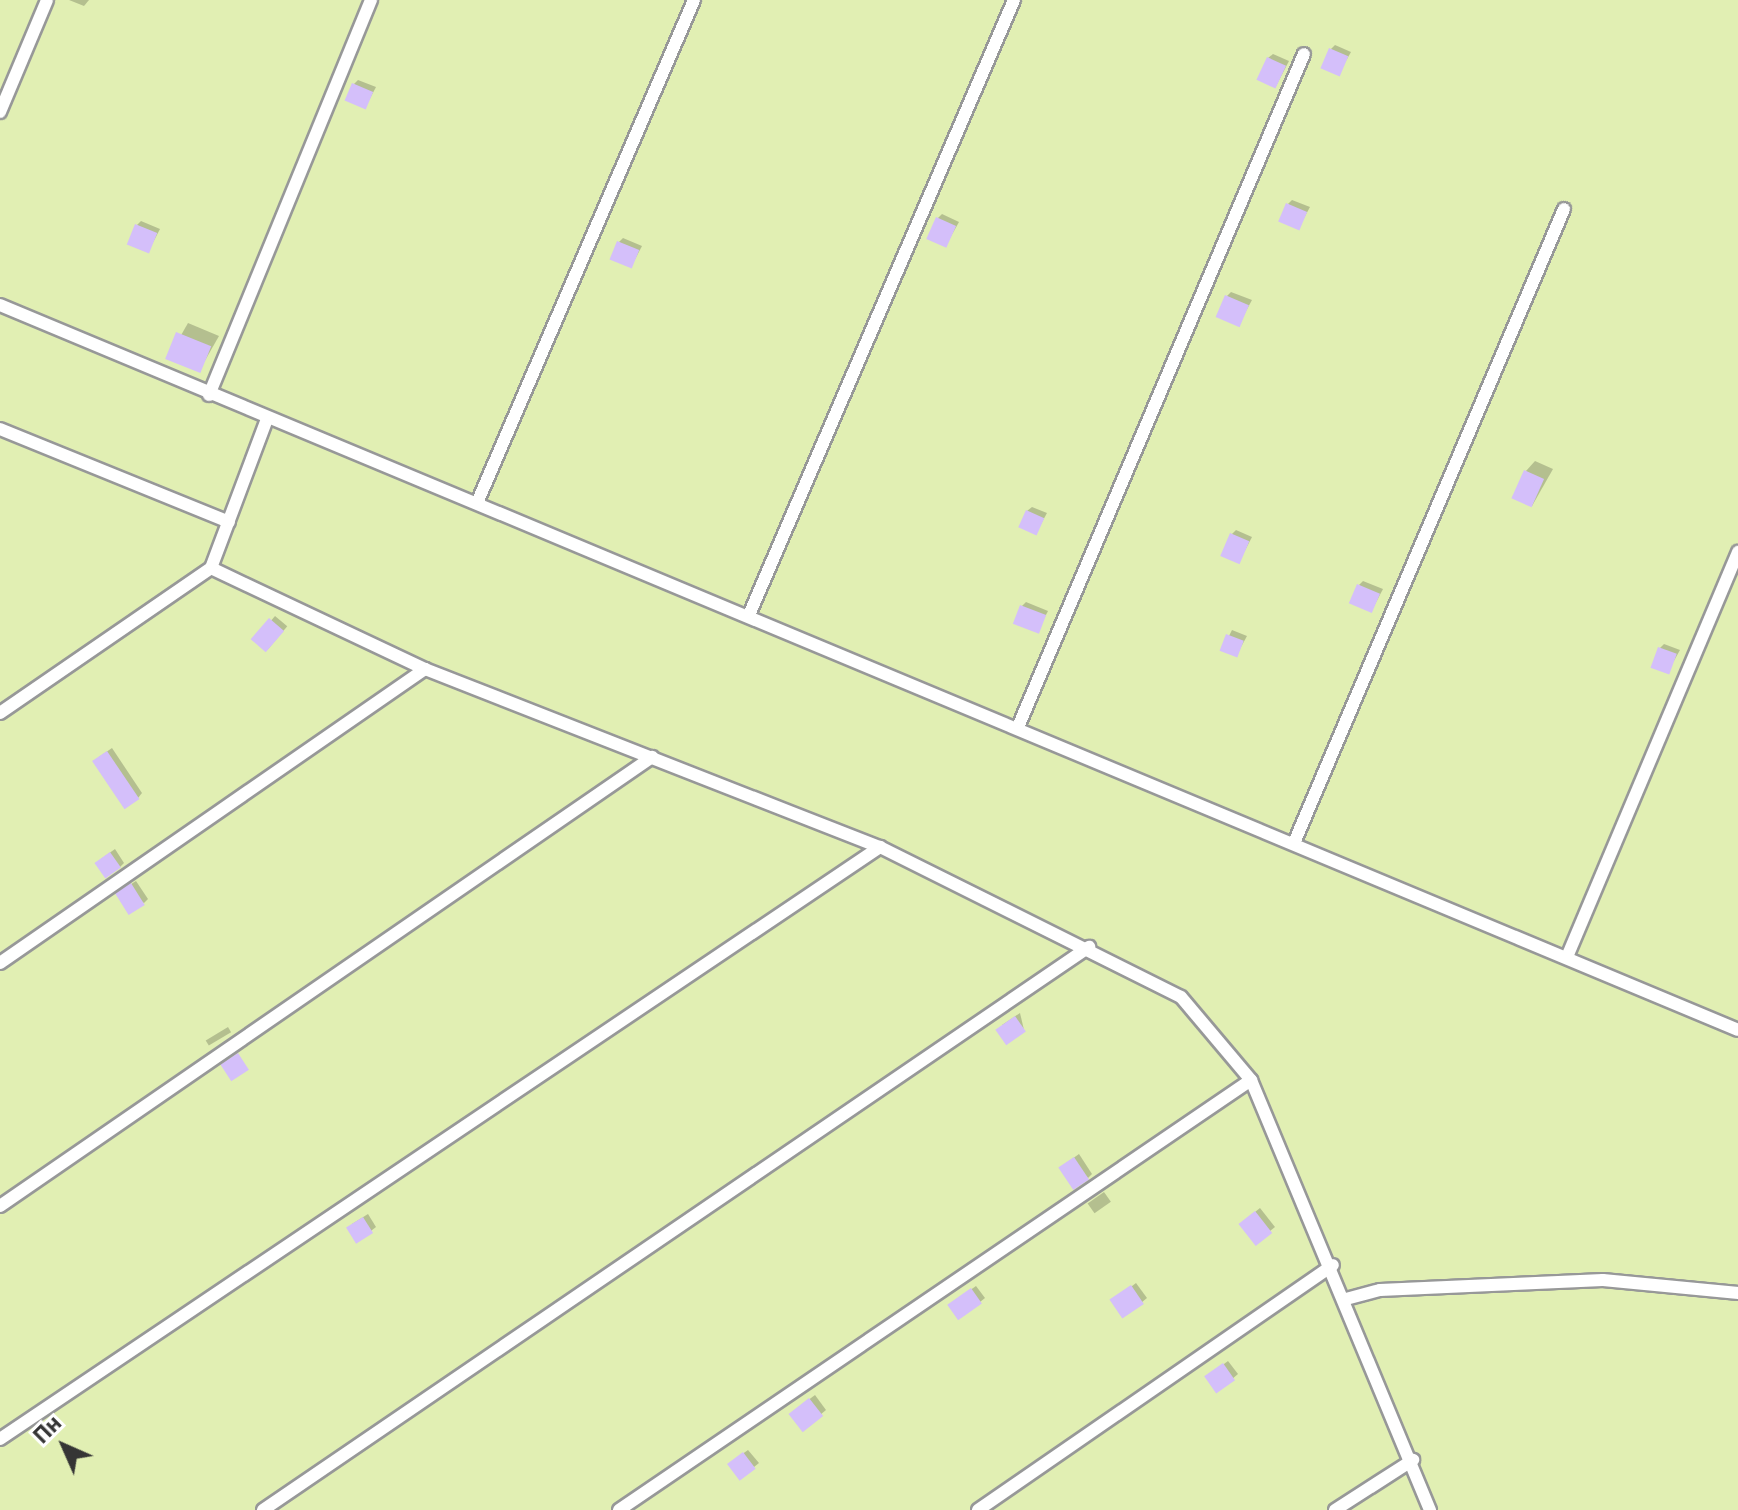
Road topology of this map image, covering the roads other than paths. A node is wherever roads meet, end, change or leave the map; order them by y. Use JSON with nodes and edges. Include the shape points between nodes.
{"nodes":[{"id":1,"x":47,"y":0,"type":"edge"},
{"id":2,"x":371,"y":0,"type":"edge"},
{"id":3,"x":694,"y":0,"type":"edge"},
{"id":4,"x":1014,"y":0,"type":"edge"},
{"id":5,"x":1304,"y":54,"type":"dead end"},
{"id":6,"x":0,"y":112,"type":"edge"},
{"id":7,"x":1564,"y":209,"type":"dead end"},
{"id":8,"x":0,"y":305,"type":"edge"},
{"id":9,"x":209,"y":395,"type":"junction"},
{"id":10,"x":267,"y":419,"type":"junction"},
{"id":11,"x":0,"y":429,"type":"edge"},
{"id":12,"x":477,"y":503,"type":"junction"},
{"id":13,"x":229,"y":522,"type":"junction"},
{"id":14,"x":1738,"y":552,"type":"edge"},
{"id":15,"x":211,"y":568,"type":"junction"},
{"id":16,"x":749,"y":615,"type":"junction"},
{"id":17,"x":425,"y":669,"type":"junction"},
{"id":18,"x":0,"y":713,"type":"edge"},
{"id":19,"x":1018,"y":727,"type":"junction"},
{"id":20,"x":652,"y":757,"type":"junction"},
{"id":21,"x":1294,"y":843,"type":"junction"},
{"id":22,"x":880,"y":847,"type":"junction"},
{"id":23,"x":1089,"y":947,"type":"junction"},
{"id":24,"x":1567,"y":957,"type":"junction"},
{"id":25,"x":0,"y":963,"type":"edge"},
{"id":26,"x":1738,"y":1030,"type":"edge"},
{"id":27,"x":1251,"y":1080,"type":"junction"},
{"id":28,"x":0,"y":1206,"type":"edge"},
{"id":29,"x":1333,"y":1265,"type":"junction"},
{"id":30,"x":1738,"y":1293,"type":"edge"},
{"id":31,"x":1346,"y":1299,"type":"junction"},
{"id":32,"x":0,"y":1439,"type":"edge"},
{"id":33,"x":1413,"y":1460,"type":"junction"},
{"id":34,"x":263,"y":1510,"type":"edge"},
{"id":35,"x":619,"y":1510,"type":"edge"},
{"id":36,"x":978,"y":1510,"type":"edge"},
{"id":37,"x":1335,"y":1510,"type":"edge"},
{"id":38,"x":1430,"y":1510,"type":"edge"}],
"edges":[{"from":1,"to":6,"type":"lane"},
{"from":2,"to":9,"type":"lane"},
{"from":3,"to":12,"type":"lane"},
{"from":4,"to":16,"type":"lane"},
{"from":5,"to":19,"type":"lane"},
{"from":7,"to":21,"type":"lane"},
{"from":8,"to":9,"type":"lane"},
{"from":9,"to":10,"type":"lane"},
{"from":10,"to":12,"type":"lane"},
{"from":10,"to":13,"type":"lane"},
{"from":11,"to":13,"type":"lane"},
{"from":12,"to":16,"type":"lane"},
{"from":13,"to":15,"type":"lane"},
{"from":14,"to":24,"type":"lane"},
{"from":15,"to":17,"type":"lane"},
{"from":15,"to":18,"type":"lane"},
{"from":16,"to":19,"type":"lane"},
{"from":17,"to":20,"type":"lane"},
{"from":17,"to":25,"type":"lane"},
{"from":19,"to":21,"type":"lane"},
{"from":20,"to":22,"type":"lane"},
{"from":20,"to":28,"type":"lane"},
{"from":21,"to":24,"type":"lane"},
{"from":22,"to":23,"type":"lane"},
{"from":22,"to":32,"type":"lane"},
{"from":23,"to":27,"type":"lane","via":[[1181,997]]},
{"from":23,"to":34,"type":"lane"},
{"from":24,"to":26,"type":"lane"},
{"from":27,"to":29,"type":"lane"},
{"from":27,"to":35,"type":"lane"},
{"from":29,"to":31,"type":"lane"},
{"from":29,"to":36,"type":"lane"},
{"from":30,"to":31,"type":"lane","via":[[1603,1280],[1380,1290]]},
{"from":31,"to":33,"type":"lane"},
{"from":33,"to":37,"type":"lane"},
{"from":33,"to":38,"type":"lane"}]}
